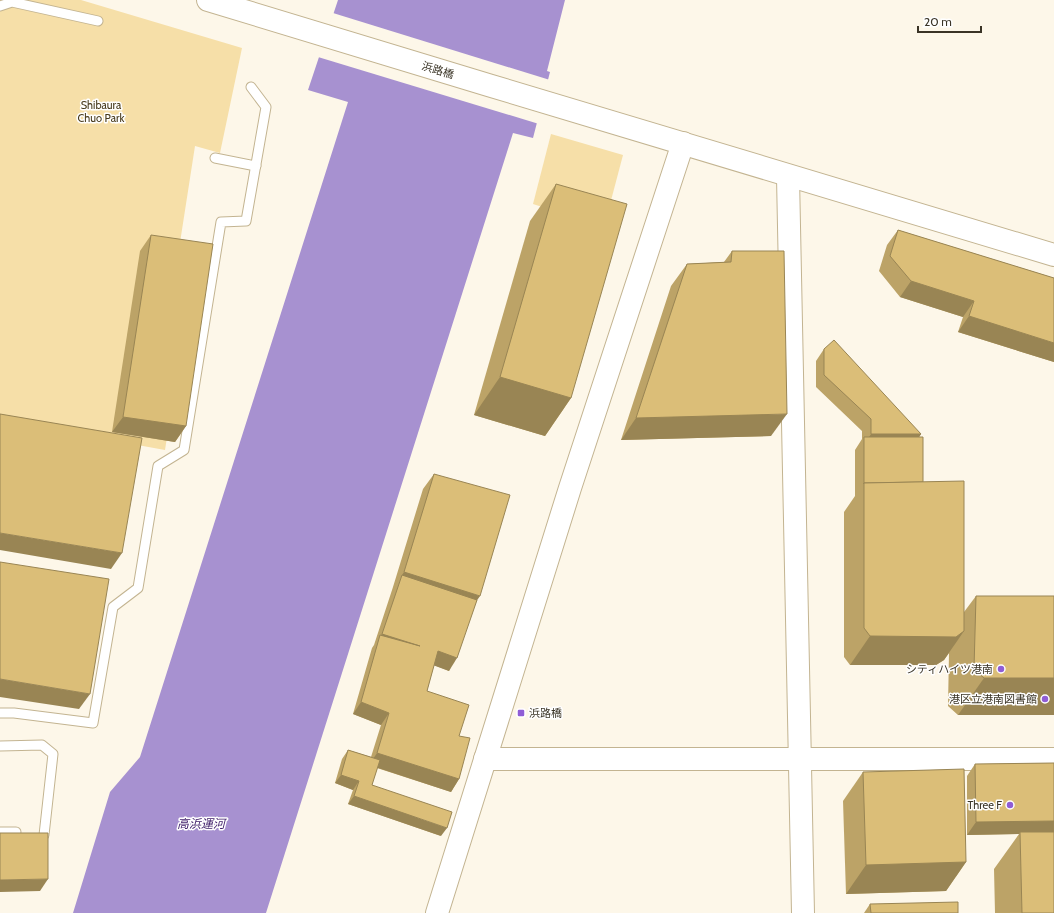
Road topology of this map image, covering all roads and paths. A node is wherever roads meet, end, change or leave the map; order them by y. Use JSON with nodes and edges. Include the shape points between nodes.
{"nodes":[{"id":1,"x":208,"y":0,"type":"edge"},
{"id":2,"x":0,"y":6,"type":"edge"},
{"id":3,"x":98,"y":21,"type":"dead end"},
{"id":4,"x":251,"y":87,"type":"dead end"},
{"id":5,"x":683,"y":143,"type":"junction"},
{"id":6,"x":215,"y":158,"type":"dead end"},
{"id":7,"x":256,"y":166,"type":"junction"},
{"id":8,"x":788,"y":177,"type":"junction"},
{"id":9,"x":1054,"y":255,"type":"edge"},
{"id":10,"x":0,"y":713,"type":"edge"},
{"id":11,"x":0,"y":746,"type":"edge"},
{"id":12,"x":485,"y":759,"type":"junction"},
{"id":13,"x":800,"y":759,"type":"junction"},
{"id":14,"x":1054,"y":759,"type":"edge"},
{"id":15,"x":0,"y":832,"type":"edge"},
{"id":16,"x":16,"y":832,"type":"edge"},
{"id":17,"x":44,"y":835,"type":"edge"},
{"id":18,"x":438,"y":913,"type":"edge"},
{"id":19,"x":803,"y":913,"type":"edge"}],
"edges":[{"from":1,"to":5,"type":"street","name":"浜路橋","via":[[552,106]]},
{"from":2,"to":3,"type":"lane","via":[[12,2]]},
{"from":4,"to":7,"type":"lane","via":[[266,107]]},
{"from":5,"to":8,"type":"street","name":"浜路橋"},
{"from":5,"to":12,"type":"street","via":[[570,488]]},
{"from":6,"to":7,"type":"lane"},
{"from":7,"to":10,"type":"lane","via":[[246,221],[221,222],[184,450],[158,466],[138,588],[113,606],[93,723]]},
{"from":8,"to":9,"type":"street","name":"浜路橋"},
{"from":8,"to":13,"type":"street"},
{"from":11,"to":17,"type":"lane","via":[[42,745],[53,754]]},
{"from":12,"to":13,"type":"street"},
{"from":12,"to":18,"type":"street"},
{"from":13,"to":14,"type":"street"},
{"from":13,"to":19,"type":"street"},
{"from":15,"to":16,"type":"lane"}]}
